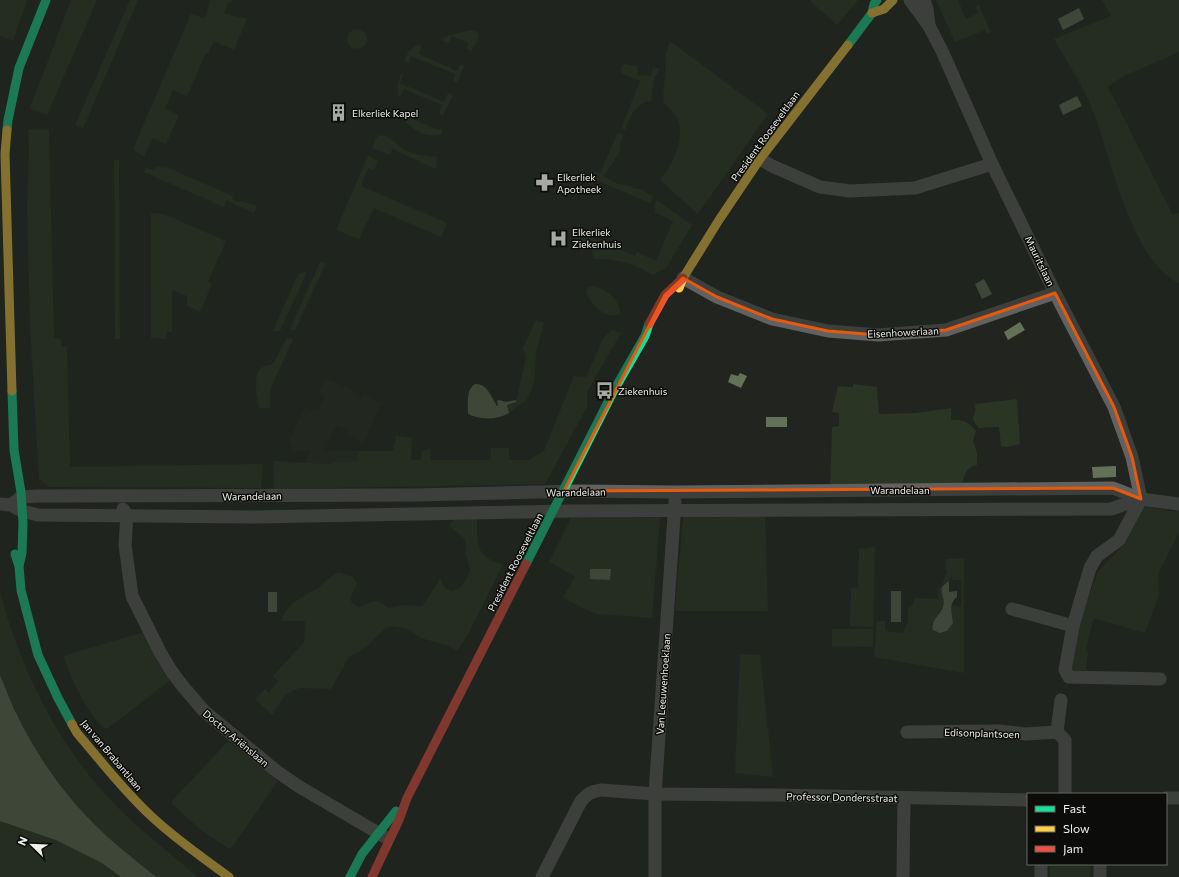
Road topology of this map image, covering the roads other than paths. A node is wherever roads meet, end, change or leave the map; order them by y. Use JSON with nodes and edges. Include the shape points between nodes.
{"nodes":[{"id":1,"x":46,"y":0,"type":"edge"},
{"id":2,"x":877,"y":0,"type":"edge"},
{"id":3,"x":893,"y":0,"type":"edge"},
{"id":4,"x":910,"y":0,"type":"edge"},
{"id":5,"x":924,"y":0,"type":"edge"},
{"id":6,"x":872,"y":13,"type":"junction"},
{"id":7,"x":929,"y":26,"type":"junction"},
{"id":8,"x":760,"y":159,"type":"junction"},
{"id":9,"x":992,"y":164,"type":"junction"},
{"id":10,"x":683,"y":278,"type":"junction"},
{"id":11,"x":1055,"y":293,"type":"junction"},
{"id":12,"x":675,"y":300,"type":"dead end"},
{"id":13,"x":659,"y":326,"type":"dead end"},
{"id":14,"x":645,"y":336,"type":"junction"},
{"id":15,"x":14,"y":450,"type":"junction"},
{"id":16,"x":10,"y":482,"type":"dead end"},
{"id":17,"x":564,"y":491,"type":"junction"},
{"id":18,"x":675,"y":492,"type":"junction"},
{"id":19,"x":116,"y":497,"type":"junction"},
{"id":20,"x":1141,"y":499,"type":"junction"},
{"id":21,"x":1177,"y":502,"type":"edge"},
{"id":22,"x":13,"y":505,"type":"edge"},
{"id":23,"x":675,"y":510,"type":"junction"},
{"id":24,"x":553,"y":511,"type":"junction"},
{"id":25,"x":127,"y":515,"type":"junction"},
{"id":26,"x":13,"y":540,"type":"dead end"},
{"id":27,"x":19,"y":566,"type":"junction"},
{"id":28,"x":1012,"y":609,"type":"dead end"},
{"id":29,"x":1072,"y":626,"type":"junction"},
{"id":30,"x":1160,"y":679,"type":"dead end"},
{"id":31,"x":1061,"y":700,"type":"dead end"},
{"id":32,"x":907,"y":732,"type":"dead end"},
{"id":33,"x":1057,"y":732,"type":"junction"},
{"id":34,"x":1065,"y":793,"type":"edge"},
{"id":35,"x":655,"y":794,"type":"junction"},
{"id":36,"x":407,"y":798,"type":"junction"},
{"id":37,"x":904,"y":798,"type":"junction"},
{"id":38,"x":1167,"y":798,"type":"edge"},
{"id":39,"x":1179,"y":798,"type":"edge"},
{"id":40,"x":1027,"y":800,"type":"edge"},
{"id":41,"x":378,"y":834,"type":"junction"},
{"id":42,"x":390,"y":840,"type":"junction"},
{"id":43,"x":1041,"y":865,"type":"edge"},
{"id":44,"x":1100,"y":865,"type":"edge"},
{"id":45,"x":228,"y":877,"type":"edge"},
{"id":46,"x":350,"y":877,"type":"edge"},
{"id":47,"x":372,"y":877,"type":"edge"},
{"id":48,"x":542,"y":877,"type":"edge"},
{"id":49,"x":655,"y":877,"type":"edge"},
{"id":50,"x":903,"y":877,"type":"edge"},
{"id":51,"x":1041,"y":877,"type":"edge"},
{"id":52,"x":1100,"y":877,"type":"edge"}],
"edges":[{"from":1,"to":15,"type":"street","name":"Jan van Brabantlaan","via":[[19,68],[8,120],[5,154]]},
{"from":2,"to":6,"type":"street","name":"President Rooseveltlaan"},
{"from":3,"to":6,"type":"street","name":"President Rooseveltlaan","via":[[884,9]]},
{"from":4,"to":7,"type":"street","name":"Mauritslaan"},
{"from":5,"to":7,"type":"street","name":"Mauritslaan"},
{"from":6,"to":8,"type":"street","name":"President Rooseveltlaan"},
{"from":7,"to":9,"type":"street","name":"Mauritslaan"},
{"from":8,"to":9,"type":"street","via":[[820,187],[850,190],[915,188]]},
{"from":8,"to":10,"type":"street","name":"President Rooseveltlaan"},
{"from":9,"to":11,"type":"street","name":"Mauritslaan"},
{"from":10,"to":11,"type":"street","name":"Eisenhowerlaan","via":[[717,297],[772,319],[828,332],[878,335],[946,330]]},
{"from":10,"to":12,"type":"street","name":"President Rooseveltlaan"},
{"from":10,"to":14,"type":"street","name":"President Rooseveltlaan","via":[[665,295],[650,321]]},
{"from":11,"to":20,"type":"street","name":"Mauritslaan","via":[[1114,407],[1132,456]]},
{"from":13,"to":14,"type":"street","name":"President Rooseveltlaan"},
{"from":14,"to":17,"type":"street","name":"President Rooseveltlaan","via":[[613,392]]},
{"from":15,"to":16,"type":"street","name":"Jan van Brabantlaan"},
{"from":15,"to":22,"type":"street","name":"Jan van Brabantlaan","via":[[20,475]]},
{"from":17,"to":18,"type":"street","name":"Warandelaan"},
{"from":17,"to":19,"type":"street","name":"Warandelaan","via":[[407,496]]},
{"from":17,"to":24,"type":"street","name":"President Rooseveltlaan"},
{"from":18,"to":20,"type":"street","name":"Warandelaan","via":[[1113,488]]},
{"from":18,"to":23,"type":"street","name":"Van Leeuwenhoeklaan"},
{"from":19,"to":22,"type":"street","name":"Warandelaan"},
{"from":19,"to":25,"type":"street"},
{"from":20,"to":21,"type":"street","name":"Warandelaan"},
{"from":20,"to":23,"type":"street","name":"Warandelaan","via":[[1111,509]]},
{"from":20,"to":29,"type":"street","via":[[1119,540],[1098,556],[1090,568]]},
{"from":22,"to":25,"type":"street","name":"Warandelaan","via":[[38,515]]},
{"from":22,"to":27,"type":"street","name":"Jan van Brabantlaan","via":[[24,533]]},
{"from":23,"to":24,"type":"street","name":"Warandelaan"},
{"from":23,"to":35,"type":"street","name":"Van Leeuwenhoeklaan"},
{"from":24,"to":25,"type":"street","name":"Warandelaan","via":[[255,517]]},
{"from":24,"to":36,"type":"street","name":"President Rooseveltlaan"},
{"from":25,"to":41,"type":"street","name":"Doctor Ariënslaan","via":[[125,545],[132,596],[160,652],[181,684],[203,710],[275,770]]},
{"from":26,"to":27,"type":"street","name":"Jan van Brabantlaan"},
{"from":27,"to":45,"type":"street","name":"Jan van Brabantlaan","via":[[21,590],[38,655],[77,733],[141,806]]},
{"from":28,"to":29,"type":"street"},
{"from":29,"to":30,"type":"street","via":[[1065,670],[1069,677]]},
{"from":31,"to":33,"type":"street"},
{"from":32,"to":33,"type":"street","name":"Edisonplantsoen"},
{"from":33,"to":34,"type":"street","via":[[1065,740]]},
{"from":35,"to":37,"type":"street","name":"Professor Dondersstraat"},
{"from":35,"to":48,"type":"street","name":"Professor Dondersstraat","via":[[600,790],[587,795],[581,801]]},
{"from":35,"to":49,"type":"street","name":"Van Leeuwenhoeklaan"},
{"from":36,"to":41,"type":"street","name":"President Rooseveltlaan"},
{"from":36,"to":42,"type":"street","name":"President Rooseveltlaan"},
{"from":37,"to":40,"type":"street","name":"Professor Dondersstraat"},
{"from":37,"to":50,"type":"street"},
{"from":38,"to":39,"type":"street"},
{"from":41,"to":42,"type":"street","name":"Doctor Ariënslaan"},
{"from":41,"to":46,"type":"street","name":"President Rooseveltlaan","via":[[362,854]]},
{"from":42,"to":47,"type":"street","name":"President Rooseveltlaan"},
{"from":43,"to":51,"type":"street"},
{"from":44,"to":52,"type":"street"}]}
